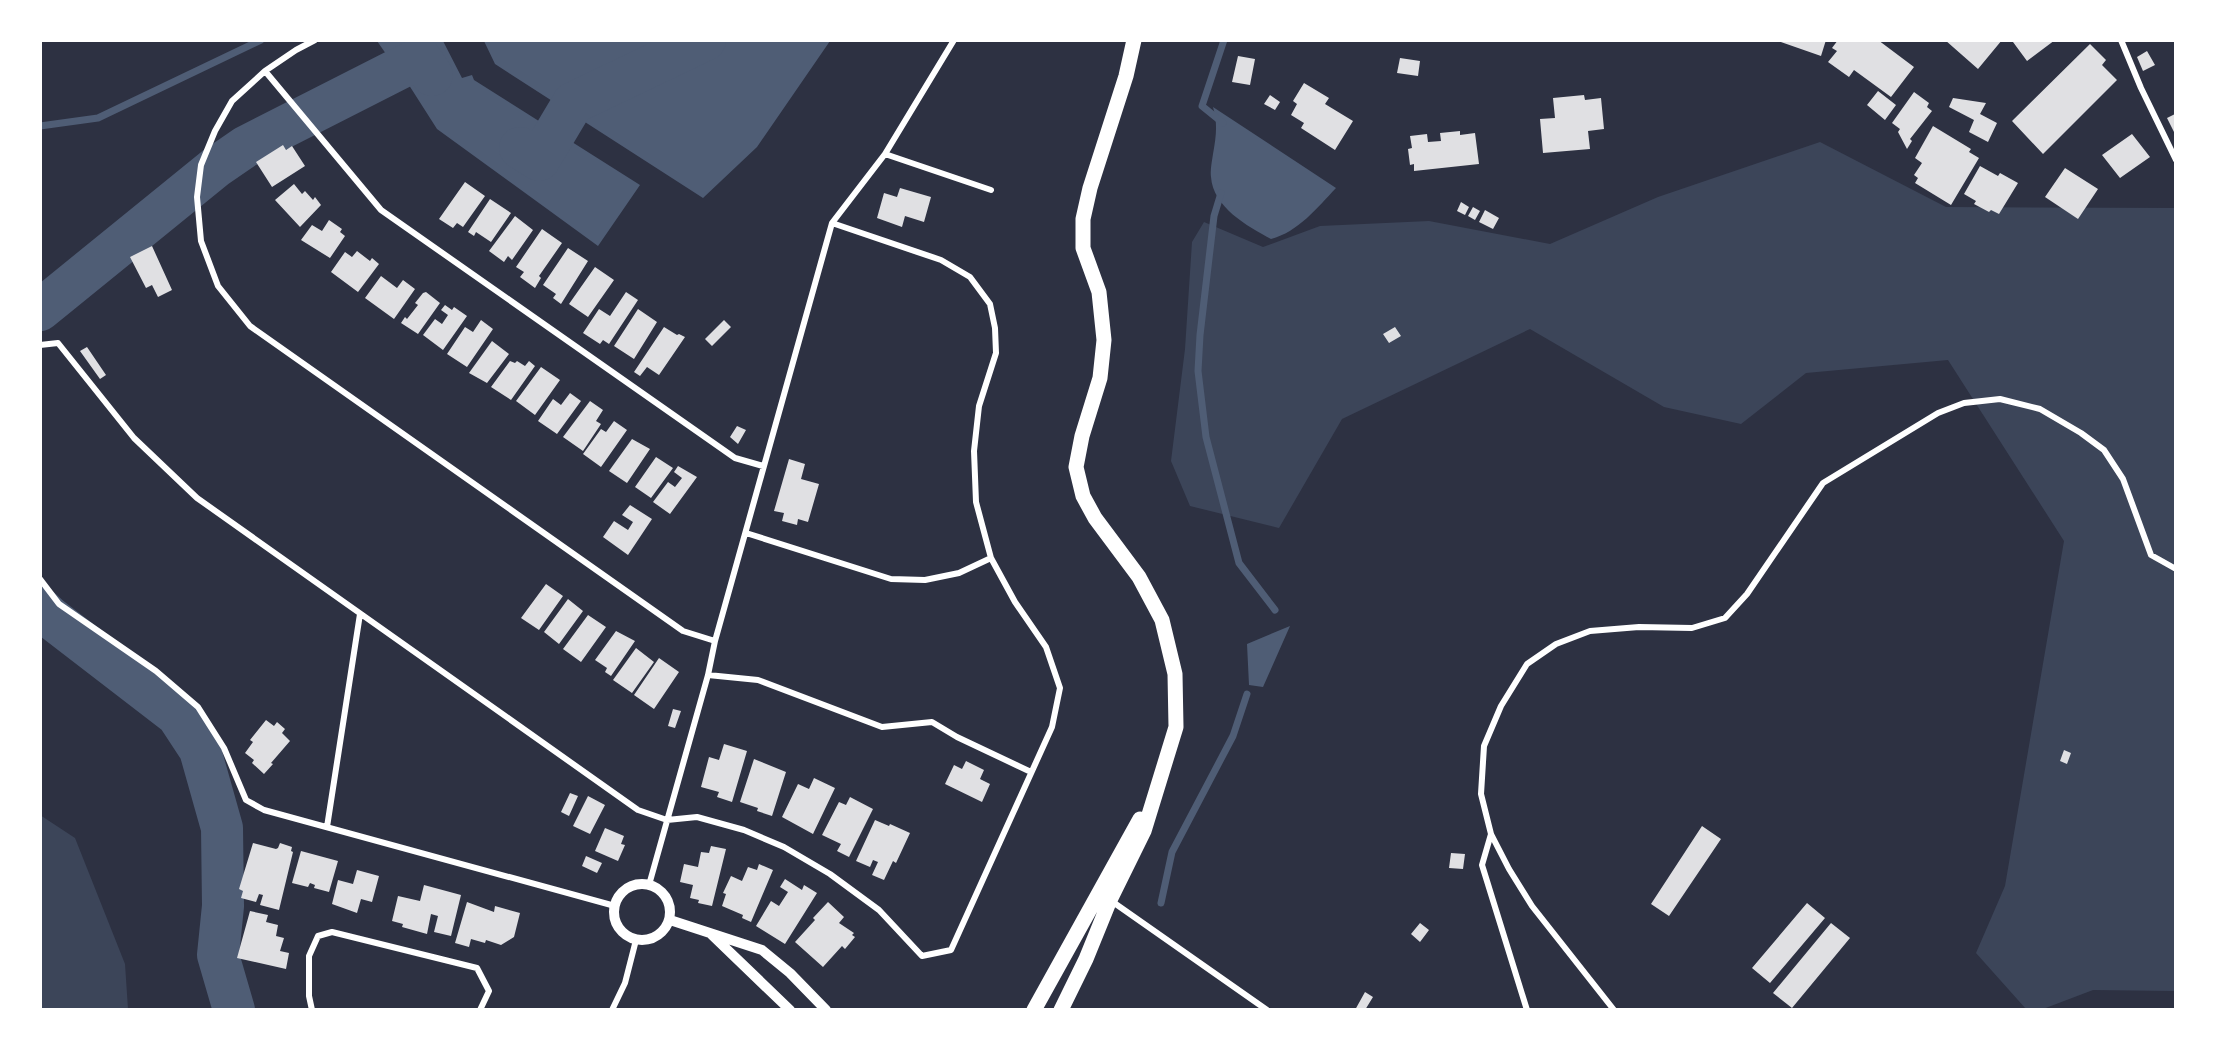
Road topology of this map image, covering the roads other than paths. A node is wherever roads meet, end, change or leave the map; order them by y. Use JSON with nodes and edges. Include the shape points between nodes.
{"nodes":[{"id":1,"x":315,"y":40,"type":"edge"},
{"id":2,"x":954,"y":40,"type":"edge"},
{"id":3,"x":1134,"y":40,"type":"edge"},
{"id":4,"x":2121,"y":40,"type":"edge"},
{"id":5,"x":265,"y":70,"type":"junction"},
{"id":6,"x":885,"y":154,"type":"junction"},
{"id":7,"x":2175,"y":160,"type":"edge"},
{"id":8,"x":991,"y":190,"type":"dead end"},
{"id":9,"x":832,"y":223,"type":"junction"},
{"id":10,"x":40,"y":345,"type":"edge"},
{"id":11,"x":763,"y":466,"type":"junction"},
{"id":12,"x":746,"y":533,"type":"junction"},
{"id":13,"x":991,"y":558,"type":"junction"},
{"id":14,"x":2175,"y":569,"type":"edge"},
{"id":15,"x":40,"y":579,"type":"edge"},
{"id":16,"x":360,"y":614,"type":"junction"},
{"id":17,"x":715,"y":641,"type":"junction"},
{"id":18,"x":708,"y":675,"type":"junction"},
{"id":19,"x":1031,"y":772,"type":"junction"},
{"id":20,"x":667,"y":820,"type":"junction"},
{"id":21,"x":327,"y":827,"type":"junction"},
{"id":22,"x":1491,"y":834,"type":"junction"},
{"id":23,"x":649,"y":885,"type":"junction"},
{"id":24,"x":1105,"y":896,"type":"junction"},
{"id":25,"x":615,"y":906,"type":"junction"},
{"id":26,"x":670,"y":920,"type":"junction"},
{"id":27,"x":709,"y":932,"type":"junction"},
{"id":28,"x":636,"y":940,"type":"junction"},
{"id":29,"x":312,"y":1010,"type":"edge"},
{"id":30,"x":480,"y":1010,"type":"edge"},
{"id":31,"x":612,"y":1010,"type":"edge"},
{"id":32,"x":790,"y":1010,"type":"edge"},
{"id":33,"x":826,"y":1010,"type":"edge"},
{"id":34,"x":1034,"y":1010,"type":"edge"},
{"id":35,"x":1061,"y":1010,"type":"edge"},
{"id":36,"x":1267,"y":1010,"type":"edge"},
{"id":37,"x":1527,"y":1010,"type":"edge"},
{"id":38,"x":1614,"y":1010,"type":"edge"}],
"edges":[{"from":1,"to":5,"type":"street"},
{"from":2,"to":6,"type":"street"},
{"from":3,"to":24,"type":"main road","via":[[1083,219],[1083,248],[1099,292],[1104,340],[1100,378],[1076,466],[1083,496],[1095,518],[1139,577],[1162,620],[1175,674],[1176,727],[1160,785]]},
{"from":4,"to":7,"type":"street"},
{"from":5,"to":11,"type":"street","via":[[381,210],[735,458]]},
{"from":5,"to":17,"type":"street","via":[[232,101],[201,165],[197,196],[201,241],[218,286],[250,326],[683,631]]},
{"from":6,"to":8,"type":"street"},
{"from":6,"to":9,"type":"street"},
{"from":9,"to":11,"type":"street"},
{"from":9,"to":13,"type":"street","via":[[941,260],[970,277],[990,304],[996,353],[979,406],[974,451],[976,502]]},
{"from":10,"to":16,"type":"street","via":[[58,343],[134,438],[197,498]]},
{"from":11,"to":12,"type":"street"},
{"from":12,"to":13,"type":"street","via":[[891,579],[925,580],[959,573]]},
{"from":12,"to":17,"type":"street"},
{"from":13,"to":19,"type":"street","via":[[1046,647],[1060,688],[1052,727]]},
{"from":14,"to":22,"type":"street","via":[[2151,555],[2122,479],[2104,450],[2081,433],[2040,409],[2000,399],[1965,403],[1938,413],[1823,483],[1747,594],[1725,618],[1692,627],[1590,631],[1556,644],[1527,664],[1501,706],[1484,746],[1481,794]]},
{"from":15,"to":21,"type":"street","via":[[59,604],[156,671],[198,707],[224,748],[246,800],[264,810]]},
{"from":16,"to":20,"type":"street","via":[[638,810]]},
{"from":16,"to":21,"type":"street"},
{"from":17,"to":18,"type":"street"},
{"from":18,"to":19,"type":"street","via":[[758,680],[882,727],[932,722]]},
{"from":18,"to":20,"type":"street"},
{"from":19,"to":20,"type":"street","via":[[951,950],[922,956],[879,910],[784,847],[744,830],[696,817]]},
{"from":20,"to":23,"type":"street"},
{"from":21,"to":25,"type":"street"},
{"from":22,"to":37,"type":"street","via":[[1482,865]]},
{"from":22,"to":38,"type":"street","via":[[1532,906]]},
{"from":23,"to":25,"type":"street","via":[[632,886]]},
{"from":23,"to":26,"type":"street","via":[[669,902]]},
{"from":24,"to":34,"type":"main road"},
{"from":24,"to":35,"type":"main road","via":[[1086,959]]},
{"from":24,"to":36,"type":"street"},
{"from":25,"to":28,"type":"street","via":[[618,927]]},
{"from":26,"to":27,"type":"street"},
{"from":26,"to":28,"type":"street","via":[[660,934]]},
{"from":27,"to":32,"type":"street"},
{"from":27,"to":33,"type":"street","via":[[762,950]]},
{"from":28,"to":31,"type":"street","via":[[625,983]]},
{"from":29,"to":30,"type":"street","via":[[309,956],[318,936],[332,932],[477,968],[489,991]]}]}
